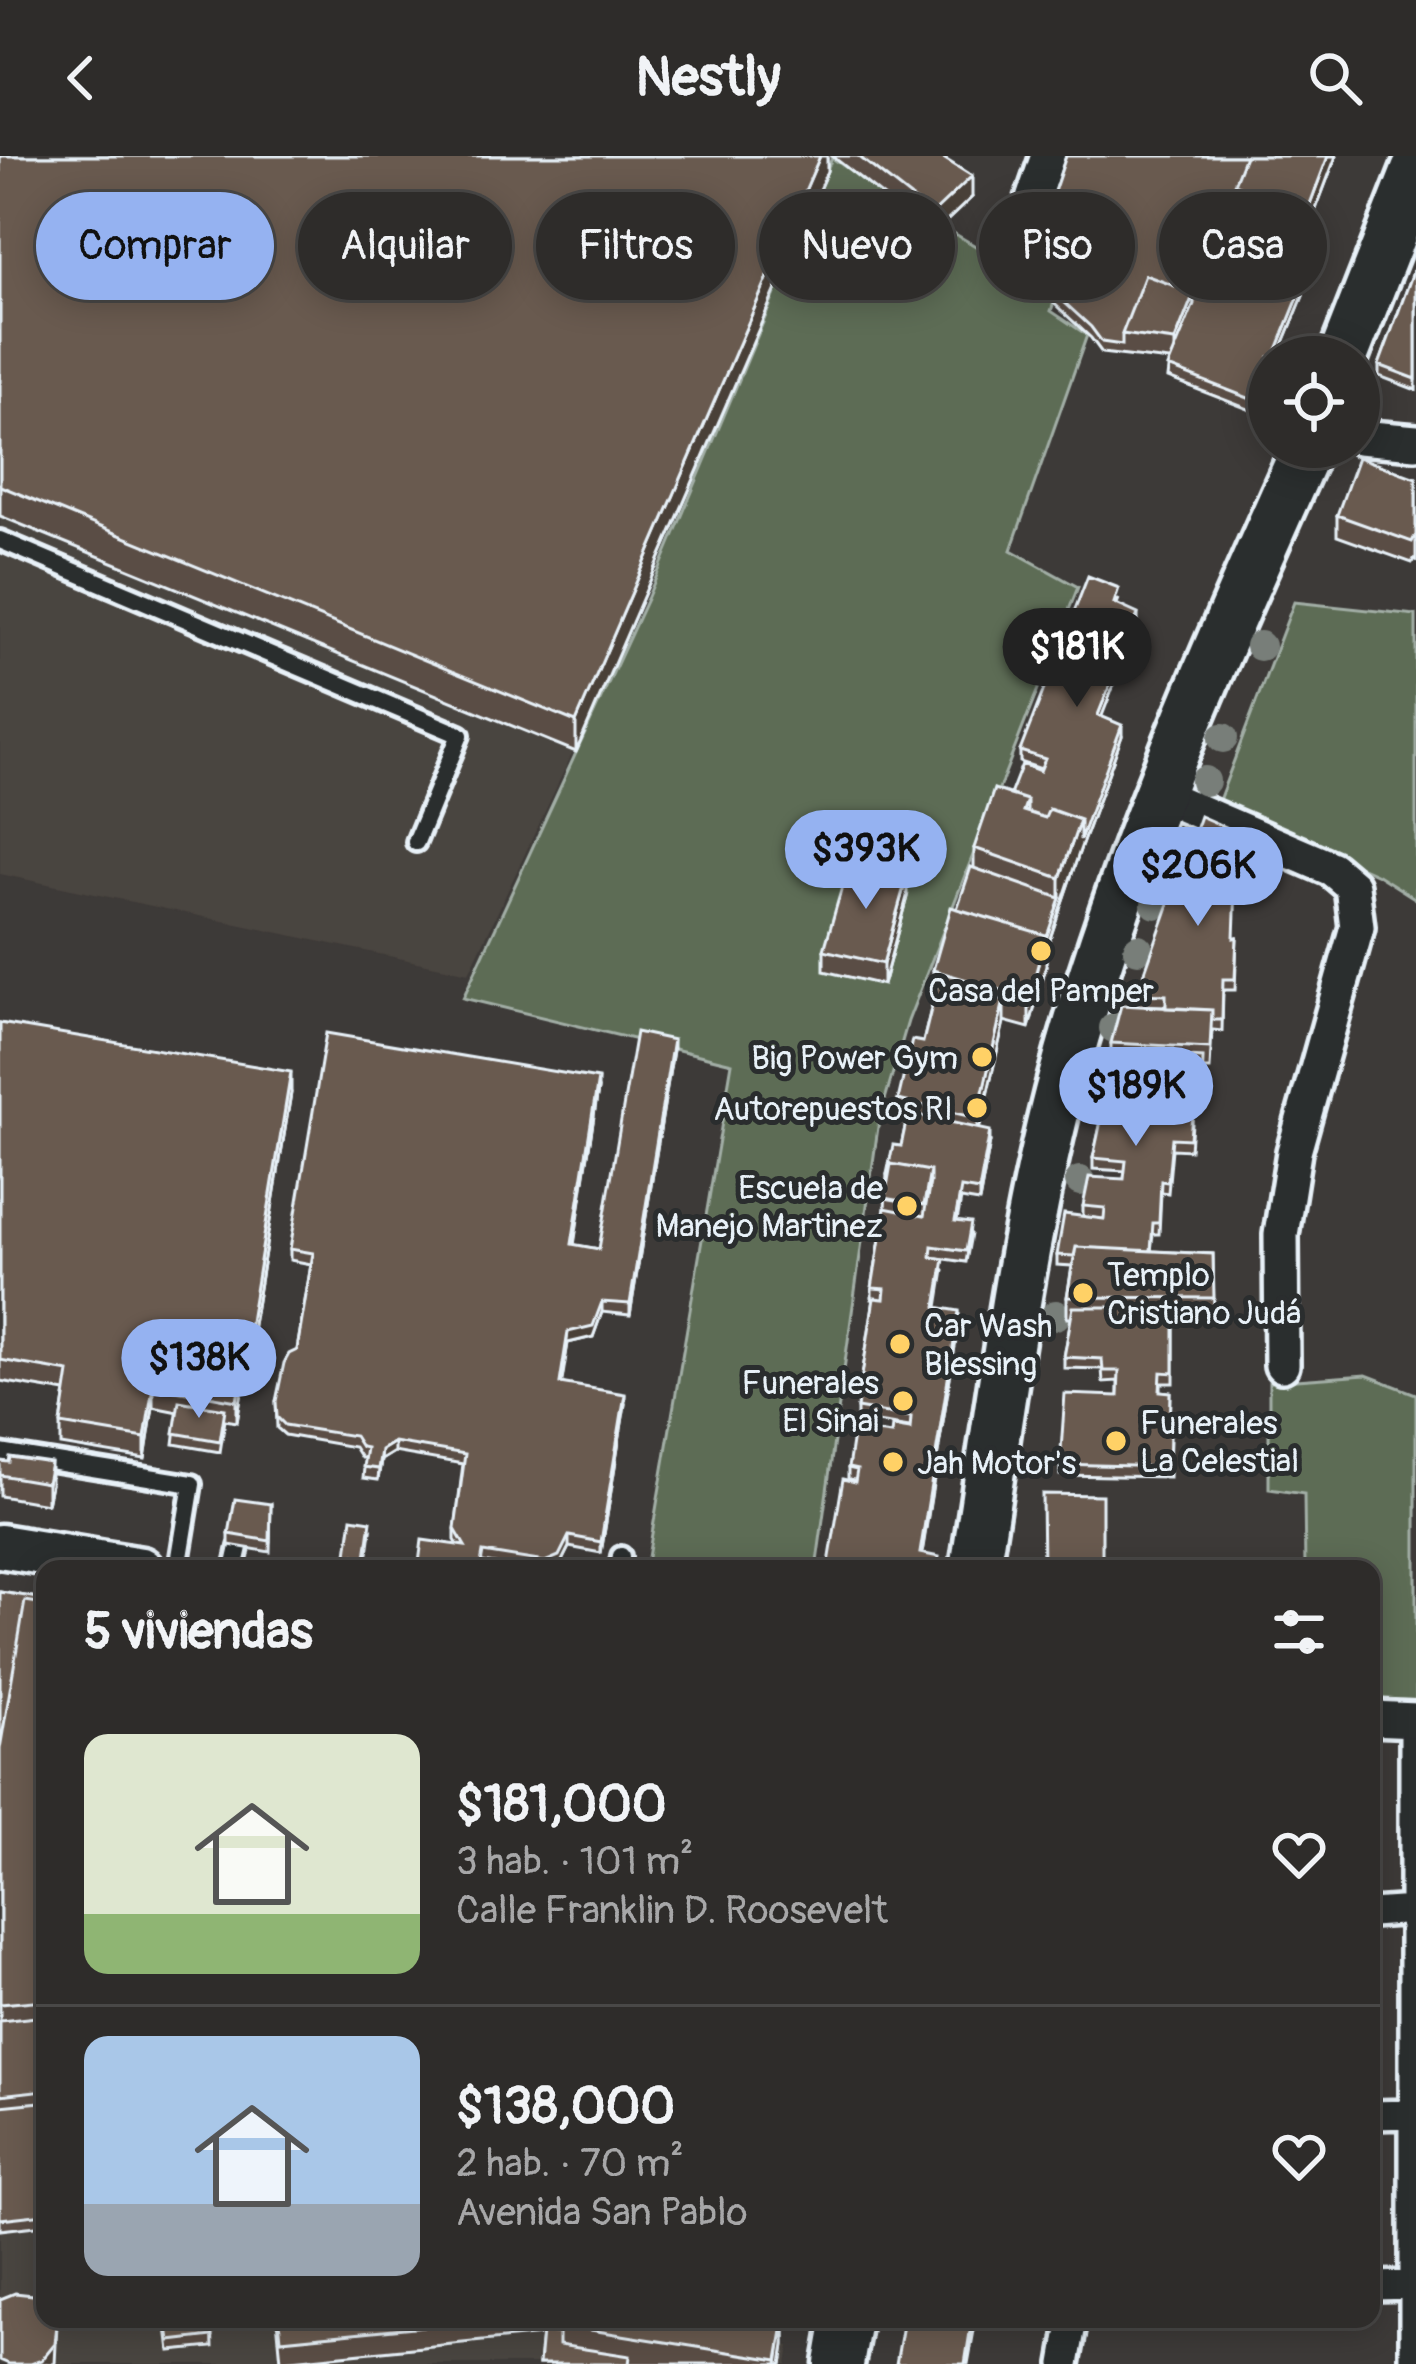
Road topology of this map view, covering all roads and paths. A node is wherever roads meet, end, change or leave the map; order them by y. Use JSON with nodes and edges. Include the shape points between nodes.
{"nodes":[{"id":1,"x":1048,"y":156,"type":"edge"},
{"id":2,"x":1416,"y":171,"type":"edge"},
{"id":3,"x":1036,"y":192,"type":"edge"},
{"id":4,"x":1351,"y":336,"type":"edge"},
{"id":5,"x":1380,"y":439,"type":"edge"},
{"id":6,"x":1416,"y":442,"type":"edge"},
{"id":7,"x":1298,"y":468,"type":"edge"},
{"id":8,"x":0,"y":540,"type":"edge"},
{"id":9,"x":1158,"y":794,"type":"junction"},
{"id":10,"x":416,"y":842,"type":"dead end"},
{"id":11,"x":1282,"y":1365,"type":"dead end"},
{"id":12,"x":0,"y":1453,"type":"edge"},
{"id":13,"x":0,"y":1546,"type":"edge"},
{"id":14,"x":238,"y":1547,"type":"edge"},
{"id":15,"x":86,"y":1560,"type":"edge"},
{"id":16,"x":179,"y":1560,"type":"edge"},
{"id":17,"x":236,"y":1560,"type":"edge"},
{"id":18,"x":976,"y":1560,"type":"edge"},
{"id":19,"x":1380,"y":1718,"type":"edge"},
{"id":20,"x":1415,"y":1720,"type":"edge"},
{"id":21,"x":1414,"y":1910,"type":"edge"},
{"id":22,"x":1380,"y":1912,"type":"edge"},
{"id":23,"x":1415,"y":1941,"type":"edge"},
{"id":24,"x":1412,"y":2114,"type":"junction"},
{"id":25,"x":1380,"y":2115,"type":"edge"},
{"id":26,"x":1413,"y":2284,"type":"edge"},
{"id":27,"x":1380,"y":2286,"type":"edge"},
{"id":28,"x":845,"y":2328,"type":"edge"},
{"id":29,"x":1071,"y":2328,"type":"edge"},
{"id":30,"x":839,"y":2364,"type":"edge"},
{"id":31,"x":1065,"y":2364,"type":"edge"},
{"id":32,"x":1414,"y":2364,"type":"edge"}],
"edges":[{"from":1,"to":3,"type":"street"},
{"from":2,"to":4,"type":"main road"},
{"from":5,"to":6,"type":"street"},
{"from":7,"to":9,"type":"main road"},
{"from":8,"to":10,"type":"lane","via":[[460,735]]},
{"from":9,"to":11,"type":"street","via":[[1332,868],[1352,886],[1357,927],[1298,1134],[1281,1234]]},
{"from":9,"to":18,"type":"main road","via":[[1059,1094]]},
{"from":12,"to":16,"type":"lane","via":[[192,1484]]},
{"from":13,"to":15,"type":"street"},
{"from":14,"to":17,"type":"lane"},
{"from":19,"to":20,"type":"street"},
{"from":20,"to":21,"type":"street"},
{"from":21,"to":22,"type":"street"},
{"from":21,"to":23,"type":"street"},
{"from":23,"to":24,"type":"street"},
{"from":24,"to":25,"type":"street"},
{"from":24,"to":26,"type":"street"},
{"from":26,"to":27,"type":"street"},
{"from":26,"to":32,"type":"street"},
{"from":28,"to":30,"type":"main road"},
{"from":29,"to":31,"type":"street"}]}
